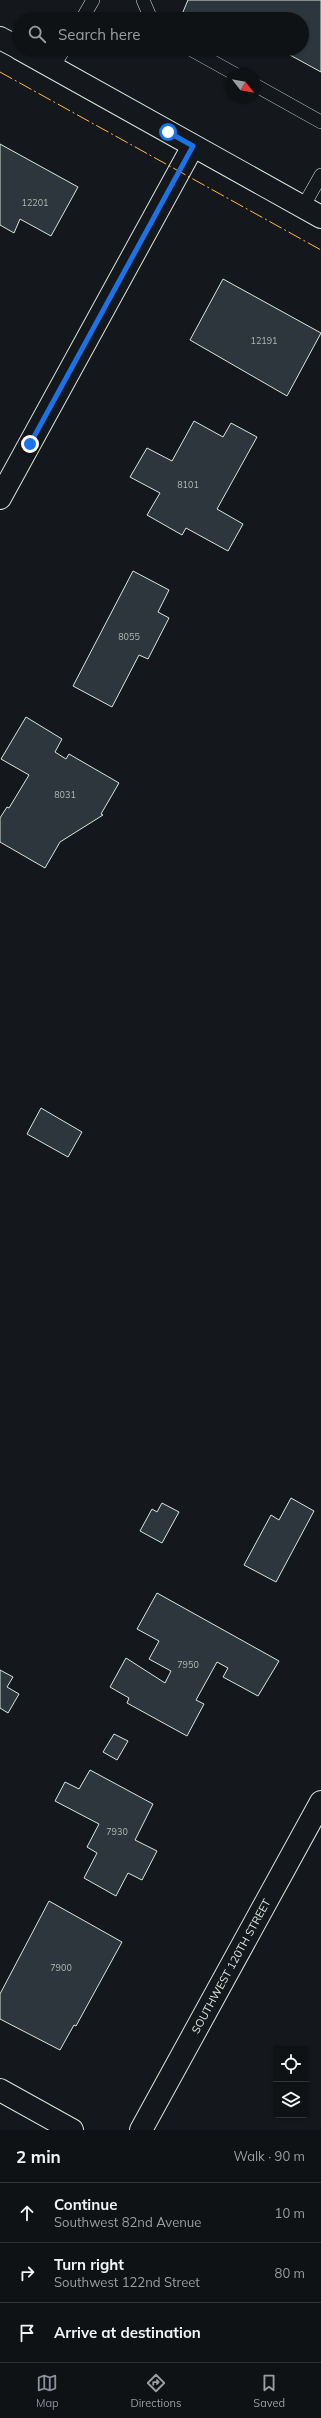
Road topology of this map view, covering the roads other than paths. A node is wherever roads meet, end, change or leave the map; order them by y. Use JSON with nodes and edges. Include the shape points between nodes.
{"nodes":[{"id":1,"x":93,"y":0,"type":"edge"},
{"id":2,"x":143,"y":0,"type":"edge"},
{"id":3,"x":86,"y":12,"type":"edge"},
{"id":4,"x":148,"y":12,"type":"edge"},
{"id":5,"x":0,"y":38,"type":"edge"},
{"id":6,"x":12,"y":45,"type":"edge"},
{"id":7,"x":203,"y":56,"type":"edge"},
{"id":8,"x":59,"y":58,"type":"edge"},
{"id":9,"x":225,"y":68,"type":"edge"},
{"id":10,"x":261,"y":88,"type":"edge"},
{"id":11,"x":321,"y":122,"type":"edge"},
{"id":12,"x":193,"y":146,"type":"junction"},
{"id":13,"x":321,"y":175,"type":"edge"},
{"id":14,"x":312,"y":212,"type":"edge"},
{"id":15,"x":0,"y":498,"type":"edge"},
{"id":16,"x":321,"y":1802,"type":"edge"},
{"id":17,"x":0,"y":2090,"type":"edge"},
{"id":18,"x":72,"y":2130,"type":"edge"},
{"id":19,"x":141,"y":2130,"type":"edge"}],
"edges":[{"from":1,"to":3,"type":"lane"},
{"from":2,"to":4,"type":"lane"},
{"from":5,"to":6,"type":"street"},
{"from":7,"to":9,"type":"lane"},
{"from":8,"to":12,"type":"street"},
{"from":10,"to":11,"type":"lane"},
{"from":12,"to":14,"type":"street"},
{"from":12,"to":15,"type":"street"},
{"from":13,"to":14,"type":"lane"},
{"from":16,"to":19,"type":"street","name":"SOUTHWEST 120TH STREET"},
{"from":17,"to":18,"type":"street"}]}
